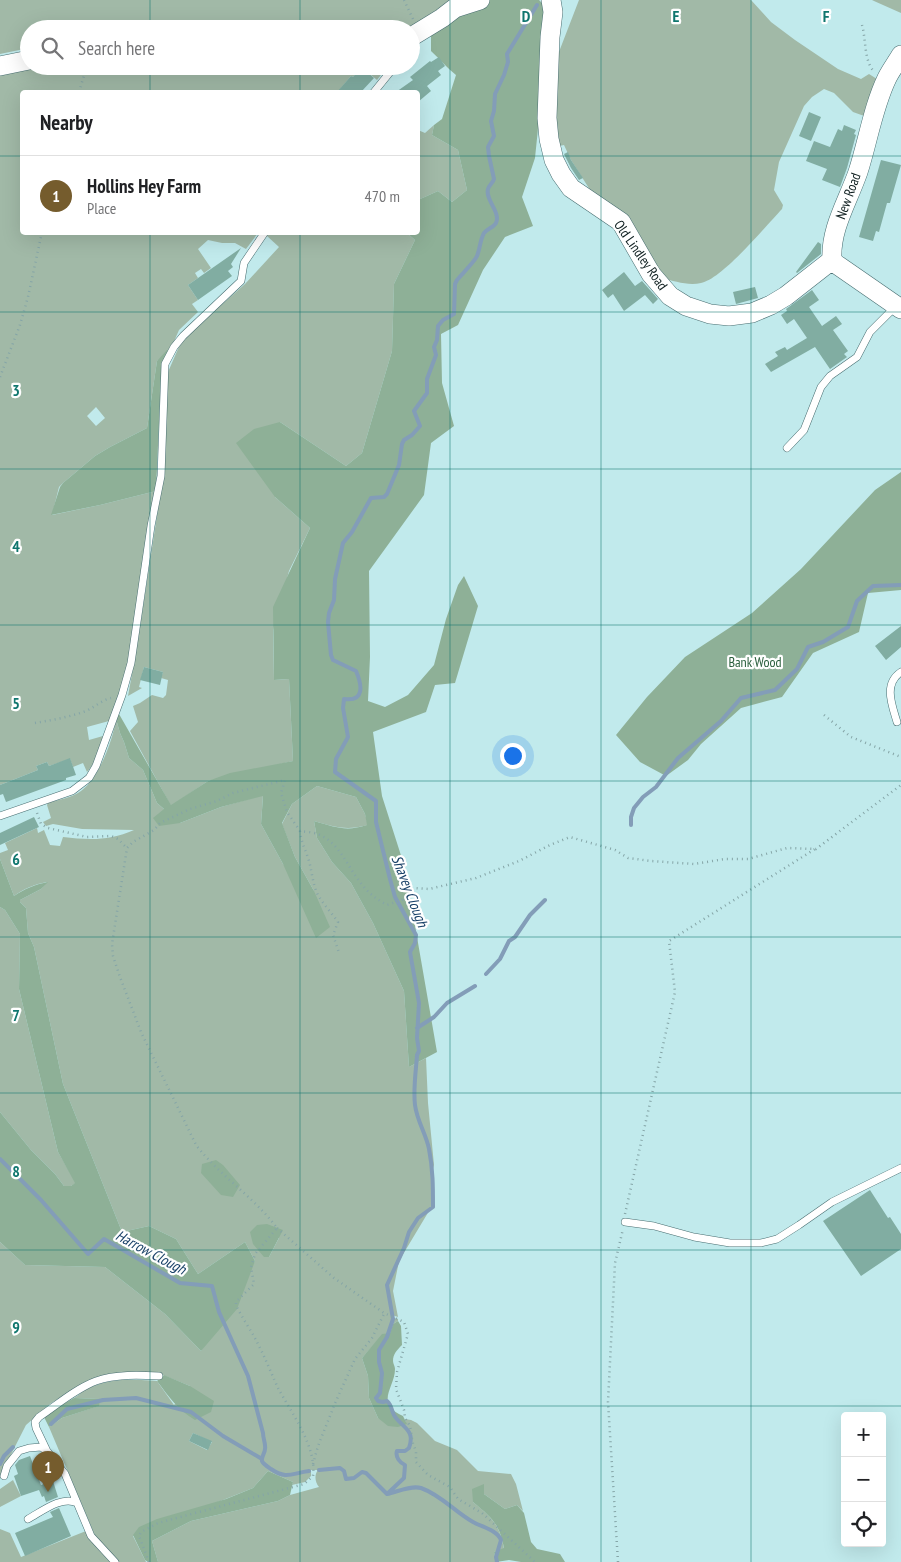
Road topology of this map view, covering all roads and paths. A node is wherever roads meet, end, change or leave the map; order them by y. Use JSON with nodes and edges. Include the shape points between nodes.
{"nodes":[{"id":1,"x":404,"y":0,"type":"edge"},
{"id":2,"x":480,"y":0,"type":"edge"},
{"id":3,"x":551,"y":0,"type":"edge"},
{"id":4,"x":413,"y":20,"type":"edge"},
{"id":5,"x":862,"y":25,"type":"dead end"},
{"id":6,"x":420,"y":32,"type":"edge"},
{"id":7,"x":901,"y":55,"type":"edge"},
{"id":8,"x":20,"y":62,"type":"edge"},
{"id":9,"x":0,"y":66,"type":"edge"},
{"id":10,"x":84,"y":75,"type":"edge"},
{"id":11,"x":388,"y":75,"type":"edge"},
{"id":12,"x":887,"y":78,"type":"junction"},
{"id":13,"x":80,"y":90,"type":"edge"},
{"id":14,"x":376,"y":90,"type":"edge"},
{"id":15,"x":41,"y":235,"type":"edge"},
{"id":16,"x":263,"y":235,"type":"edge"},
{"id":17,"x":832,"y":260,"type":"junction"},
{"id":18,"x":898,"y":308,"type":"edge"},
{"id":19,"x":0,"y":378,"type":"edge"},
{"id":20,"x":787,"y":448,"type":"dead end"},
{"id":21,"x":901,"y":672,"type":"edge"},
{"id":22,"x":122,"y":695,"type":"junction"},
{"id":23,"x":824,"y":715,"type":"dead end"},
{"id":24,"x":897,"y":722,"type":"dead end"},
{"id":25,"x":35,"y":723,"type":"dead end"},
{"id":26,"x":901,"y":757,"type":"edge"},
{"id":27,"x":901,"y":785,"type":"edge"},
{"id":28,"x":34,"y":804,"type":"junction"},
{"id":29,"x":0,"y":816,"type":"edge"},
{"id":30,"x":300,"y":832,"type":"junction"},
{"id":31,"x":127,"y":848,"type":"junction"},
{"id":32,"x":816,"y":848,"type":"junction"},
{"id":33,"x":404,"y":899,"type":"junction"},
{"id":34,"x":429,"y":925,"type":"dead end"},
{"id":35,"x":339,"y":953,"type":"dead end"},
{"id":36,"x":901,"y":1168,"type":"edge"},
{"id":37,"x":625,"y":1222,"type":"junction"},
{"id":38,"x":277,"y":1228,"type":"junction"},
{"id":39,"x":384,"y":1313,"type":"junction"},
{"id":40,"x":159,"y":1376,"type":"dead end"},
{"id":41,"x":47,"y":1451,"type":"junction"},
{"id":42,"x":313,"y":1465,"type":"junction"},
{"id":43,"x":4,"y":1476,"type":"dead end"},
{"id":44,"x":77,"y":1502,"type":"junction"},
{"id":45,"x":28,"y":1519,"type":"dead end"},
{"id":46,"x":115,"y":1562,"type":"edge"},
{"id":47,"x":149,"y":1562,"type":"edge"},
{"id":48,"x":535,"y":1562,"type":"edge"},
{"id":49,"x":618,"y":1562,"type":"edge"}],
"edges":[{"from":1,"to":4,"type":"path"},
{"from":2,"to":6,"type":"street","via":[[455,8]]},
{"from":3,"to":17,"type":"street","name":"Old Lindley Road","via":[[547,118],[556,167],[571,188],[621,222],[651,274],[670,296],[686,306],[710,314],[752,313],[771,306]]},
{"from":5,"to":12,"type":"path","via":[[869,66]]},
{"from":7,"to":12,"type":"street","name":"New Road"},
{"from":8,"to":9,"type":"street"},
{"from":10,"to":13,"type":"path"},
{"from":11,"to":14,"type":"lane"},
{"from":12,"to":17,"type":"street","name":"New Road","via":[[858,173],[833,239]]},
{"from":15,"to":19,"type":"path","via":[[20,325]]},
{"from":16,"to":22,"type":"lane","via":[[244,263],[241,281],[183,336],[165,364],[161,476]]},
{"from":17,"to":18,"type":"street"},
{"from":18,"to":20,"type":"lane","via":[[870,332],[857,357],[830,376],[821,387],[804,430]]},
{"from":21,"to":24,"type":"lane","via":[[890,686]]},
{"from":22,"to":25,"type":"path","via":[[105,699],[90,710]]},
{"from":22,"to":28,"type":"lane","via":[[96,766],[88,778],[72,791]]},
{"from":23,"to":26,"type":"path","via":[[850,737]]},
{"from":27,"to":32,"type":"path"},
{"from":28,"to":29,"type":"lane"},
{"from":28,"to":31,"type":"path","via":[[41,824],[48,828],[87,837],[110,836]]},
{"from":30,"to":31,"type":"path","via":[[287,812],[281,793],[285,780],[233,793],[190,809],[160,823]]},
{"from":30,"to":33,"type":"path","via":[[318,834],[331,842],[374,898],[387,905]]},
{"from":30,"to":35,"type":"path","via":[[316,891],[338,922],[333,935]]},
{"from":31,"to":38,"type":"path","via":[[112,944],[115,965],[130,1005],[196,1145],[267,1214]]},
{"from":32,"to":33,"type":"path","via":[[787,848],[748,859],[694,864],[628,858],[615,850],[570,838],[476,878],[414,888]]},
{"from":32,"to":37,"type":"path","via":[[669,941],[675,992]]},
{"from":33,"to":34,"type":"path","via":[[416,920]]},
{"from":36,"to":37,"type":"lane","via":[[832,1202],[777,1238],[761,1243],[730,1243]]},
{"from":37,"to":49,"type":"path","via":[[615,1263],[608,1402]]},
{"from":38,"to":39,"type":"path","via":[[334,1278]]},
{"from":38,"to":42,"type":"path","via":[[255,1254],[251,1268],[254,1284],[236,1305],[299,1425],[309,1446]]},
{"from":39,"to":42,"type":"path","via":[[372,1338],[355,1359]]},
{"from":39,"to":48,"type":"path","via":[[404,1322],[408,1334],[397,1372],[396,1389],[410,1426],[416,1462],[432,1478],[450,1487],[458,1499],[482,1513]]},
{"from":40,"to":41,"type":"lane","via":[[113,1377],[96,1381],[74,1393],[35,1422]]},
{"from":41,"to":43,"type":"lane","via":[[41,1447],[19,1452],[7,1466]]},
{"from":41,"to":44,"type":"lane","via":[[65,1474]]},
{"from":42,"to":47,"type":"path","via":[[313,1476],[304,1484],[158,1523],[141,1532],[139,1536]]},
{"from":44,"to":45,"type":"lane","via":[[67,1500]]},
{"from":44,"to":46,"type":"lane","via":[[91,1536]]}]}
